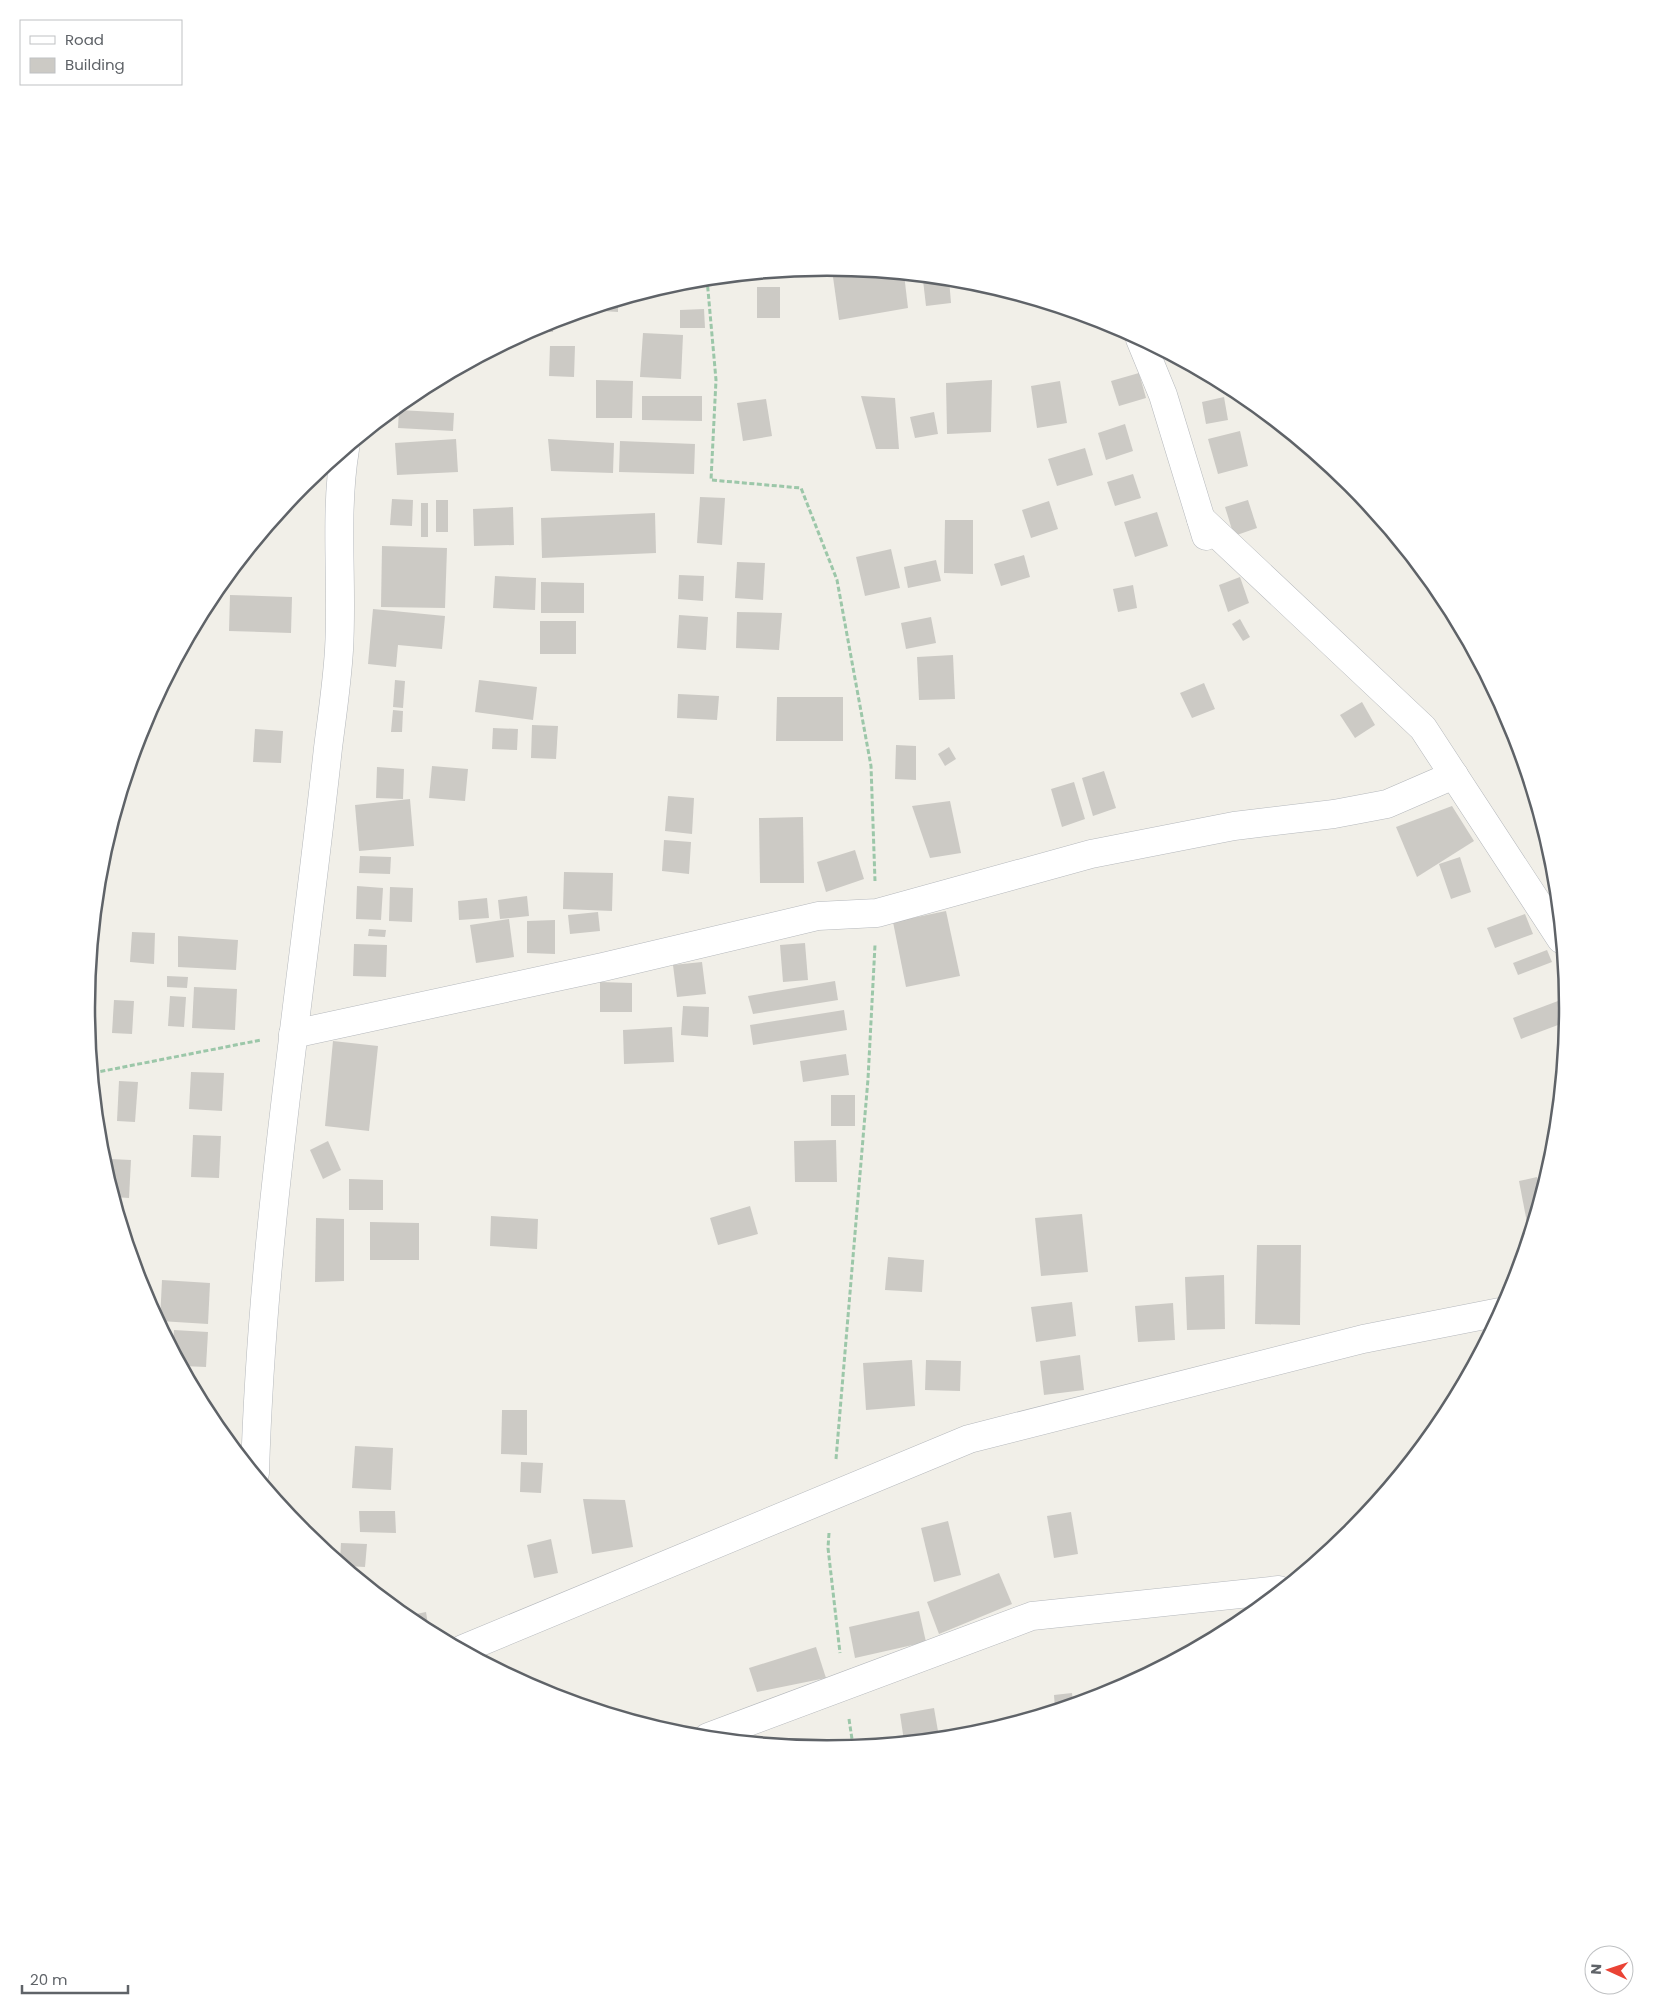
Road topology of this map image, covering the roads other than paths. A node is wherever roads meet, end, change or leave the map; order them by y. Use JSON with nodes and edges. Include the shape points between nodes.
{"nodes":[{"id":1,"x":1144,"y":348,"type":"edge"},
{"id":2,"x":345,"y":457,"type":"edge"},
{"id":3,"x":1201,"y":519,"type":"junction"},
{"id":4,"x":1210,"y":550,"type":"dead end"},
{"id":5,"x":1454,"y":775,"type":"junction"},
{"id":6,"x":1554,"y":930,"type":"edge"},
{"id":7,"x":293,"y":1034,"type":"junction"},
{"id":8,"x":1492,"y":1314,"type":"edge"},
{"id":9,"x":256,"y":1465,"type":"edge"},
{"id":10,"x":1269,"y":1591,"type":"edge"},
{"id":11,"x":470,"y":1646,"type":"edge"},
{"id":12,"x":721,"y":1731,"type":"edge"}],
"edges":[{"from":1,"to":3,"type":"street","via":[[1163,395]]},
{"from":2,"to":7,"type":"street","via":[[340,480],[339,650],[313,894]]},
{"from":3,"to":4,"type":"street"},
{"from":3,"to":5,"type":"street","via":[[1423,728]]},
{"from":5,"to":6,"type":"street"},
{"from":5,"to":7,"type":"street","via":[[1387,804],[1234,826],[1091,854],[877,913],[818,916],[604,967]]},
{"from":7,"to":9,"type":"street","via":[[258,1394]]},
{"from":8,"to":11,"type":"street","via":[[1363,1338],[969,1439]]},
{"from":10,"to":12,"type":"street","via":[[1032,1616]]}]}
